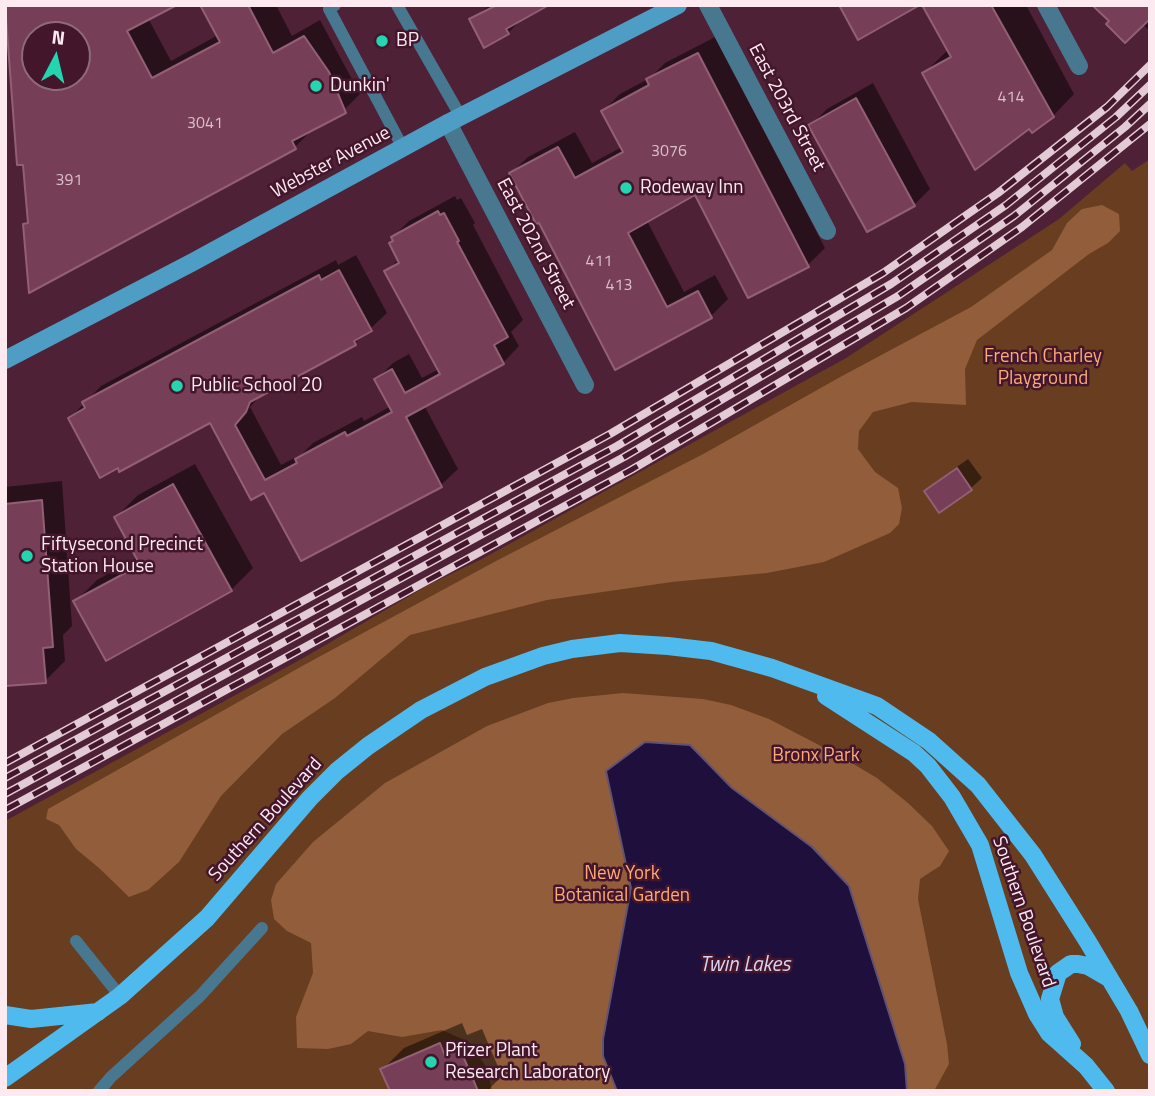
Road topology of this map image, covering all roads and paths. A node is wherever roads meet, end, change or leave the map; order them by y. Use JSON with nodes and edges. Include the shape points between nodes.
{"nodes":[{"id":1,"x":335,"y":5,"type":"edge"},
{"id":2,"x":397,"y":5,"type":"edge"},
{"id":3,"x":678,"y":5,"type":"edge"},
{"id":4,"x":708,"y":5,"type":"edge"},
{"id":5,"x":1046,"y":5,"type":"edge"},
{"id":6,"x":1079,"y":66,"type":"dead end"},
{"id":7,"x":455,"y":120,"type":"junction"},
{"id":8,"x":403,"y":148,"type":"junction"},
{"id":9,"x":827,"y":231,"type":"dead end"},
{"id":10,"x":7,"y":353,"type":"edge"},
{"id":11,"x":585,"y":385,"type":"dead end"},
{"id":12,"x":797,"y":677,"type":"junction"},
{"id":13,"x":262,"y":928,"type":"dead end"},
{"id":14,"x":76,"y":941,"type":"dead end"},
{"id":15,"x":1110,"y":979,"type":"junction"},
{"id":16,"x":120,"y":996,"type":"junction"},
{"id":17,"x":101,"y":1011,"type":"junction"},
{"id":18,"x":5,"y":1015,"type":"edge"},
{"id":19,"x":1150,"y":1055,"type":"edge"},
{"id":20,"x":1086,"y":1066,"type":"junction"},
{"id":21,"x":5,"y":1078,"type":"edge"},
{"id":22,"x":99,"y":1091,"type":"edge"},
{"id":23,"x":1106,"y":1091,"type":"edge"}],
"edges":[{"from":1,"to":8,"type":"lane","via":[[329,9]]},
{"from":2,"to":7,"type":"lane"},
{"from":3,"to":7,"type":"main road","name":"Webster Avenue"},
{"from":4,"to":9,"type":"street","name":"East 203rd Street"},
{"from":5,"to":6,"type":"street"},
{"from":7,"to":8,"type":"main road","name":"Webster Avenue"},
{"from":7,"to":11,"type":"street","name":"East 202nd Street"},
{"from":8,"to":10,"type":"main road","name":"Webster Avenue"},
{"from":12,"to":15,"type":"main road","name":"Southern Boulevard","via":[[877,706],[965,771],[1033,855]]},
{"from":12,"to":16,"type":"main road","name":"Southern Boulevard","via":[[711,651],[620,643],[543,656],[485,677],[398,724],[337,771],[206,918]]},
{"from":12,"to":20,"type":"main road","name":"Southern Boulevard","via":[[914,753],[946,789],[983,853],[1032,1005],[1049,1033]]},
{"from":13,"to":22,"type":"lane","via":[[200,996]]},
{"from":14,"to":16,"type":"lane"},
{"from":15,"to":19,"type":"main road","name":"Southern Boulevard"},
{"from":15,"to":20,"type":"main road","via":[[1088,966],[1071,964],[1058,973],[1053,986],[1050,999],[1055,1017]]},
{"from":16,"to":17,"type":"main road","name":"Southern Boulevard"},
{"from":17,"to":18,"type":"main road","via":[[31,1019]]},
{"from":17,"to":21,"type":"main road","name":"Southern Boulevard"},
{"from":20,"to":23,"type":"main road","name":"Southern Boulevard"}]}
